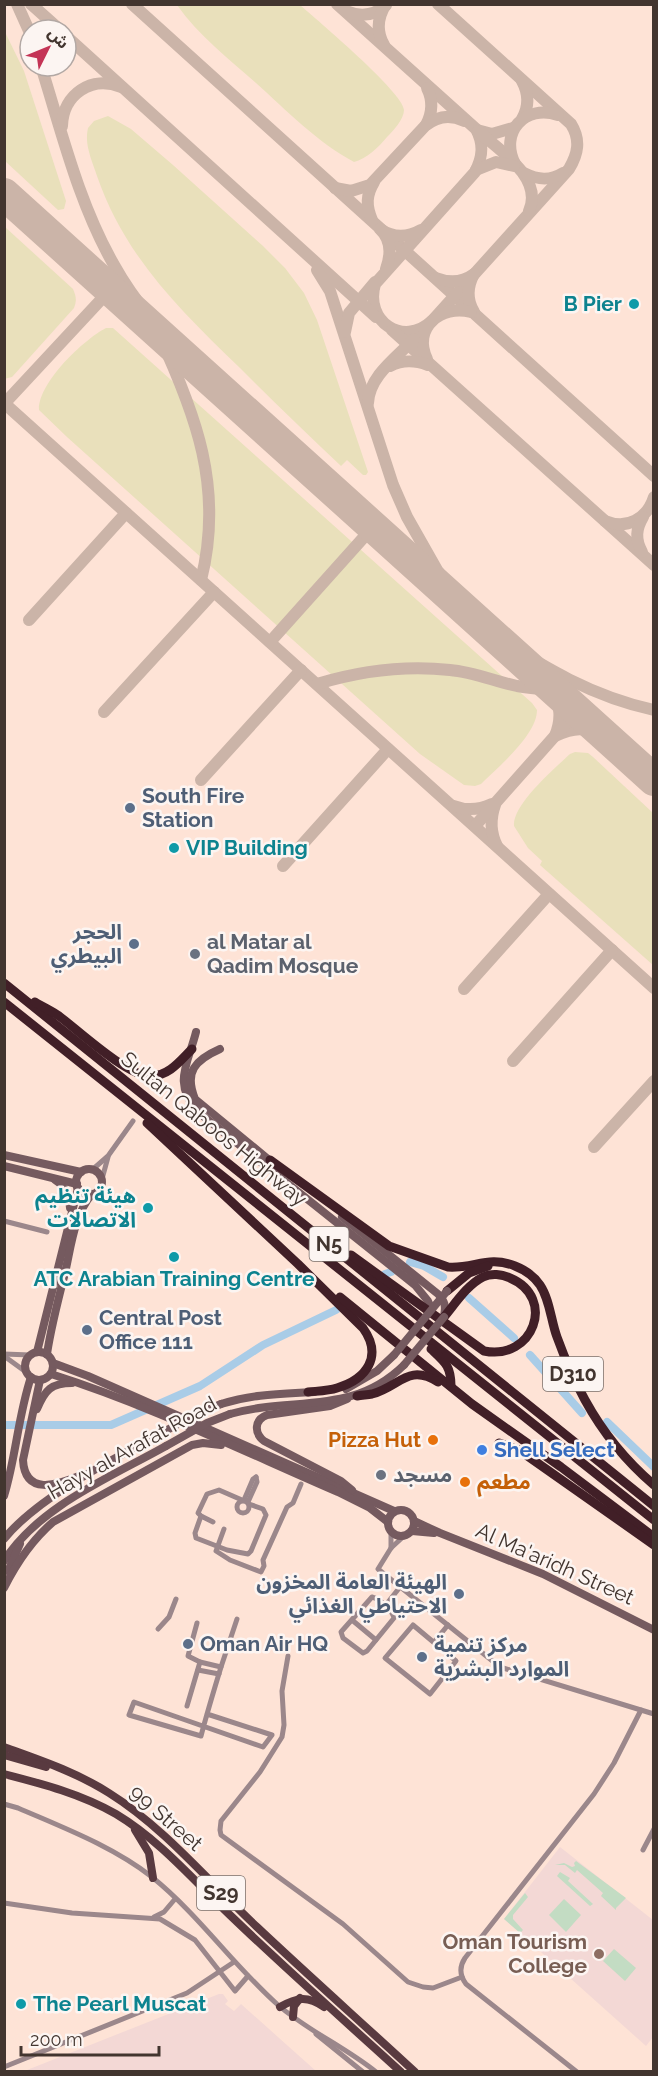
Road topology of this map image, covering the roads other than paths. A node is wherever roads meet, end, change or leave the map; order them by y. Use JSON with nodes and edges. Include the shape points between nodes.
{"nodes":[{"id":1,"x":7,"y":985,"type":"edge"},
{"id":2,"x":4,"y":1002,"type":"edge"},
{"id":3,"x":196,"y":1032,"type":"dead end"},
{"id":4,"x":192,"y":1049,"type":"junction"},
{"id":5,"x":220,"y":1049,"type":"dead end"},
{"id":6,"x":95,"y":1074,"type":"junction"},
{"id":7,"x":133,"y":1121,"type":"dead end"},
{"id":8,"x":4,"y":1155,"type":"edge"},
{"id":9,"x":108,"y":1156,"type":"junction"},
{"id":10,"x":270,"y":1160,"type":"joint"},
{"id":11,"x":4,"y":1166,"type":"edge"},
{"id":12,"x":92,"y":1170,"type":"junction"},
{"id":13,"x":81,"y":1172,"type":"junction"},
{"id":14,"x":49,"y":1176,"type":"junction"},
{"id":15,"x":102,"y":1179,"type":"junction"},
{"id":16,"x":293,"y":1181,"type":"junction"},
{"id":17,"x":77,"y":1186,"type":"junction"},
{"id":18,"x":92,"y":1194,"type":"junction"},
{"id":19,"x":70,"y":1214,"type":"junction"},
{"id":20,"x":292,"y":1215,"type":"junction"},
{"id":21,"x":4,"y":1221,"type":"edge"},
{"id":22,"x":47,"y":1232,"type":"dead end"},
{"id":23,"x":298,"y":1264,"type":"junction"},
{"id":24,"x":485,"y":1268,"type":"junction"},
{"id":25,"x":445,"y":1295,"type":"junction"},
{"id":26,"x":432,"y":1310,"type":"junction"},
{"id":27,"x":444,"y":1317,"type":"junction"},
{"id":28,"x":401,"y":1320,"type":"junction"},
{"id":29,"x":50,"y":1335,"type":"junction"},
{"id":30,"x":401,"y":1347,"type":"junction"},
{"id":31,"x":33,"y":1353,"type":"junction"},
{"id":32,"x":47,"y":1354,"type":"junction"},
{"id":33,"x":4,"y":1355,"type":"edge"},
{"id":34,"x":412,"y":1356,"type":"junction"},
{"id":35,"x":53,"y":1363,"type":"junction"},
{"id":36,"x":76,"y":1372,"type":"junction"},
{"id":37,"x":51,"y":1374,"type":"junction"},
{"id":38,"x":28,"y":1375,"type":"junction"},
{"id":39,"x":40,"y":1380,"type":"junction"},
{"id":40,"x":87,"y":1384,"type":"junction"},
{"id":41,"x":451,"y":1386,"type":"dead end"},
{"id":42,"x":308,"y":1392,"type":"junction"},
{"id":43,"x":357,"y":1396,"type":"junction"},
{"id":44,"x":347,"y":1399,"type":"junction"},
{"id":45,"x":136,"y":1401,"type":"junction"},
{"id":46,"x":472,"y":1404,"type":"junction"},
{"id":47,"x":167,"y":1414,"type":"junction"},
{"id":48,"x":29,"y":1430,"type":"junction"},
{"id":49,"x":499,"y":1443,"type":"dead end"},
{"id":50,"x":246,"y":1452,"type":"junction"},
{"id":51,"x":100,"y":1468,"type":"junction"},
{"id":52,"x":301,"y":1484,"type":"dead end"},
{"id":53,"x":654,"y":1485,"type":"edge"},
{"id":54,"x":4,"y":1496,"type":"edge"},
{"id":55,"x":363,"y":1498,"type":"junction"},
{"id":56,"x":654,"y":1506,"type":"edge"},
{"id":57,"x":394,"y":1511,"type":"junction"},
{"id":58,"x":201,"y":1516,"type":"junction"},
{"id":59,"x":654,"y":1520,"type":"edge"},
{"id":60,"x":414,"y":1521,"type":"junction"},
{"id":61,"x":213,"y":1522,"type":"dead end"},
{"id":62,"x":388,"y":1522,"type":"junction"},
{"id":63,"x":224,"y":1529,"type":"dead end"},
{"id":64,"x":26,"y":1532,"type":"junction"},
{"id":65,"x":391,"y":1532,"type":"junction"},
{"id":66,"x":408,"y":1533,"type":"junction"},
{"id":67,"x":440,"y":1533,"type":"junction"},
{"id":68,"x":4,"y":1536,"type":"edge"},
{"id":69,"x":654,"y":1537,"type":"edge"},
{"id":70,"x":654,"y":1545,"type":"edge"},
{"id":71,"x":216,"y":1546,"type":"junction"},
{"id":72,"x":390,"y":1548,"type":"junction"},
{"id":73,"x":4,"y":1561,"type":"edge"},
{"id":74,"x":4,"y":1586,"type":"edge"},
{"id":75,"x":400,"y":1587,"type":"junction"},
{"id":76,"x":176,"y":1599,"type":"dead end"},
{"id":77,"x":385,"y":1605,"type":"junction"},
{"id":78,"x":237,"y":1619,"type":"dead end"},
{"id":79,"x":352,"y":1620,"type":"junction"},
{"id":80,"x":196,"y":1623,"type":"dead end"},
{"id":81,"x":448,"y":1625,"type":"junction"},
{"id":82,"x":158,"y":1629,"type":"dead end"},
{"id":83,"x":654,"y":1630,"type":"edge"},
{"id":84,"x":376,"y":1641,"type":"junction"},
{"id":85,"x":434,"y":1642,"type":"junction"},
{"id":86,"x":288,"y":1656,"type":"dead end"},
{"id":87,"x":200,"y":1662,"type":"junction"},
{"id":88,"x":221,"y":1666,"type":"junction"},
{"id":89,"x":198,"y":1670,"type":"junction"},
{"id":90,"x":219,"y":1674,"type":"junction"},
{"id":91,"x":187,"y":1706,"type":"dead end"},
{"id":92,"x":641,"y":1710,"type":"junction"},
{"id":93,"x":207,"y":1714,"type":"junction"},
{"id":94,"x":654,"y":1714,"type":"edge"},
{"id":95,"x":204,"y":1726,"type":"junction"},
{"id":96,"x":4,"y":1747,"type":"edge"},
{"id":97,"x":4,"y":1755,"type":"edge"},
{"id":98,"x":4,"y":1774,"type":"edge"},
{"id":99,"x":75,"y":1774,"type":"junction"},
{"id":100,"x":4,"y":1804,"type":"edge"},
{"id":101,"x":132,"y":1824,"type":"junction"},
{"id":102,"x":654,"y":1829,"type":"edge"},
{"id":103,"x":643,"y":1850,"type":"dead end"},
{"id":104,"x":151,"y":1863,"type":"junction"},
{"id":105,"x":144,"y":1872,"type":"junction"},
{"id":106,"x":153,"y":1878,"type":"junction"},
{"id":107,"x":175,"y":1899,"type":"junction"},
{"id":108,"x":4,"y":1903,"type":"edge"},
{"id":109,"x":164,"y":1912,"type":"junction"},
{"id":110,"x":150,"y":1918,"type":"junction"},
{"id":111,"x":171,"y":1924,"type":"junction"},
{"id":112,"x":234,"y":1962,"type":"junction"},
{"id":113,"x":220,"y":1972,"type":"junction"},
{"id":114,"x":248,"y":1976,"type":"junction"},
{"id":115,"x":462,"y":1977,"type":"junction"},
{"id":116,"x":300,"y":1998,"type":"junction"},
{"id":117,"x":280,"y":2007,"type":"junction"},
{"id":118,"x":342,"y":2018,"type":"junction"},
{"id":119,"x":297,"y":2019,"type":"junction"},
{"id":120,"x":4,"y":2067,"type":"edge"},
{"id":121,"x":573,"y":2070,"type":"edge"},
{"id":122,"x":363,"y":2072,"type":"edge"},
{"id":123,"x":376,"y":2072,"type":"edge"},
{"id":124,"x":401,"y":2072,"type":"edge"},
{"id":125,"x":415,"y":2072,"type":"edge"}],
"edges":[{"from":1,"to":4,"type":"highway","via":[[141,1075],[164,1074]]},
{"from":1,"to":20,"type":"highway","name":"Sultan Qaboos Highway","number":"N5"},
{"from":2,"to":6,"type":"highway","name":"Sultan Qaboos Highway","number":"N5"},
{"from":3,"to":4,"type":"main road"},
{"from":4,"to":16,"type":"main road","via":[[183,1083],[190,1103]]},
{"from":5,"to":10,"type":"main road","via":[[195,1065],[190,1088],[195,1099]]},
{"from":6,"to":23,"type":"highway"},
{"from":6,"to":28,"type":"highway","name":"Sultan Qaboos Highway","number":"N5"},
{"from":7,"to":9,"type":"street"},
{"from":8,"to":13,"type":"main road"},
{"from":9,"to":12,"type":"street"},
{"from":9,"to":15,"type":"street"},
{"from":10,"to":16,"type":"highway"},
{"from":11,"to":14,"type":"main road"},
{"from":12,"to":13,"type":"main road"},
{"from":12,"to":15,"type":"main road"},
{"from":13,"to":17,"type":"main road"},
{"from":14,"to":17,"type":"main road"},
{"from":14,"to":19,"type":"main road","via":[[64,1188]]},
{"from":15,"to":18,"type":"main road","via":[[101,1187]]},
{"from":16,"to":24,"type":"highway","via":[[389,1246],[448,1267]]},
{"from":16,"to":25,"type":"main road"},
{"from":16,"to":26,"type":"main road","via":[[415,1285]]},
{"from":17,"to":18,"type":"main road"},
{"from":17,"to":19,"type":"main road"},
{"from":18,"to":29,"type":"main road","via":[[77,1226]]},
{"from":19,"to":31,"type":"main road"},
{"from":20,"to":24,"type":"highway","number":"D310","via":[[478,1348],[492,1353],[510,1350],[530,1333],[536,1312],[530,1293],[515,1280]]},
{"from":20,"to":56,"type":"highway","name":"Sultan Qaboos Highway","number":"N5"},
{"from":21,"to":22,"type":"street"},
{"from":23,"to":30,"type":"highway"},
{"from":23,"to":42,"type":"highway","via":[[363,1328],[374,1351],[359,1378],[335,1389]]},
{"from":24,"to":25,"type":"highway","via":[[469,1273]]},
{"from":24,"to":27,"type":"highway"},
{"from":24,"to":53,"type":"highway","number":"D310","via":[[505,1262],[525,1271],[541,1286],[566,1360],[586,1401],[615,1444]]},
{"from":25,"to":26,"type":"main road","name":"Hayy al Arafat Road","bridge":true},
{"from":25,"to":27,"type":"main road"},
{"from":26,"to":30,"type":"main road","name":"Hayy al Arafat Road","bridge":true},
{"from":27,"to":34,"type":"main road","name":"Hayy al Arafat Road","bridge":true},
{"from":28,"to":41,"type":"highway","via":[[447,1366]]},
{"from":28,"to":59,"type":"highway","name":"Sultan Qaboos Highway","number":"N5"},
{"from":29,"to":32,"type":"main road"},
{"from":29,"to":36,"type":"main road","via":[[56,1357]]},
{"from":30,"to":34,"type":"highway","bridge":true},
{"from":30,"to":42,"type":"main road","name":"Hayy al Arafat Road","bridge":true,"via":[[356,1385],[336,1391]]},
{"from":31,"to":32,"type":"main road"},
{"from":31,"to":33,"type":"street"},
{"from":31,"to":38,"type":"main road","via":[[25,1361]]},
{"from":32,"to":35,"type":"main road"},
{"from":33,"to":38,"type":"street"},
{"from":34,"to":43,"type":"main road","name":"Hayy al Arafat Road","bridge":true,"via":[[380,1385]]},
{"from":34,"to":46,"type":"highway"},
{"from":35,"to":36,"type":"main road"},
{"from":35,"to":37,"type":"main road"},
{"from":36,"to":45,"type":"main road"},
{"from":37,"to":39,"type":"main road"},
{"from":37,"to":40,"type":"main road"},
{"from":38,"to":39,"type":"main road"},
{"from":38,"to":54,"type":"main road"},
{"from":39,"to":48,"type":"main road"},
{"from":40,"to":45,"type":"main road"},
{"from":40,"to":48,"type":"main road","via":[[61,1383],[51,1388],[40,1402]]},
{"from":42,"to":51,"type":"main road","name":"Hayy al Arafat Road","bridge":true,"via":[[265,1394],[221,1404]]},
{"from":43,"to":44,"type":"main road","name":"Hayy al Arafat Road"},
{"from":43,"to":46,"type":"highway","via":[[373,1394],[416,1374],[431,1378]]},
{"from":44,"to":55,"type":"main road","via":[[330,1406],[267,1415],[261,1418],[256,1431],[264,1441],[341,1481]]},
{"from":44,"to":64,"type":"main road","name":"Hayy al Arafat Road","bridge":true,"via":[[268,1406],[207,1423],[74,1497]]},
{"from":45,"to":47,"type":"main road"},
{"from":46,"to":69,"type":"highway"},
{"from":47,"to":50,"type":"main road"},
{"from":47,"to":55,"type":"main road"},
{"from":48,"to":51,"type":"main road","via":[[23,1469],[35,1483],[50,1486]]},
{"from":49,"to":70,"type":"highway","via":[[519,1449]]},
{"from":50,"to":62,"type":"main road","via":[[338,1492]]},
{"from":50,"to":74,"type":"main road","via":[[213,1443],[192,1445],[74,1509],[53,1522],[33,1542]]},
{"from":51,"to":68,"type":"main road","name":"Hayy al Arafat Road","via":[[27,1515]]},
{"from":52,"to":71,"type":"street","via":[[293,1503],[287,1507],[261,1572],[230,1560],[216,1551]]},
{"from":55,"to":57,"type":"main road"},
{"from":57,"to":60,"type":"main road","via":[[407,1510]]},
{"from":57,"to":62,"type":"main road"},
{"from":58,"to":61,"type":"street"},
{"from":58,"to":71,"type":"street","via":[[194,1536]]},
{"from":58,"to":71,"type":"street","via":[[198,1513],[204,1497],[219,1490],[263,1509],[266,1515],[248,1554]]},
{"from":60,"to":66,"type":"main road"},
{"from":60,"to":67,"type":"main road","name":"Al Ma'aridh Street"},
{"from":62,"to":65,"type":"main road"},
{"from":63,"to":71,"type":"street"},
{"from":64,"to":73,"type":"main road","name":"Hayy al Arafat Road"},
{"from":64,"to":74,"type":"main road"},
{"from":65,"to":66,"type":"main road","via":[[397,1536]]},
{"from":65,"to":72,"type":"street"},
{"from":66,"to":67,"type":"main road","name":"Al Ma'aridh Street"},
{"from":66,"to":72,"type":"street"},
{"from":67,"to":83,"type":"main road","name":"Al Ma'aridh Street","via":[[543,1574]]},
{"from":72,"to":75,"type":"street","via":[[378,1569]]},
{"from":75,"to":77,"type":"street"},
{"from":75,"to":81,"type":"street"},
{"from":76,"to":82,"type":"street","via":[[169,1617]]},
{"from":77,"to":79,"type":"street","via":[[372,1597]]},
{"from":77,"to":84,"type":"street","via":[[394,1618]]},
{"from":78,"to":88,"type":"street"},
{"from":79,"to":84,"type":"street"},
{"from":79,"to":84,"type":"street","via":[[341,1632],[360,1652],[365,1653]]},
{"from":80,"to":87,"type":"street","via":[[188,1656]]},
{"from":81,"to":85,"type":"street"},
{"from":81,"to":92,"type":"street","via":[[500,1667]]},
{"from":85,"to":85,"type":"street","via":[[456,1661],[430,1694],[386,1658],[413,1625]]},
{"from":86,"to":115,"type":"street","via":[[282,1690],[282,1737],[221,1821],[222,1835],[343,1924],[408,1982],[433,1988]]},
{"from":87,"to":88,"type":"street"},
{"from":87,"to":89,"type":"street"},
{"from":88,"to":90,"type":"street"},
{"from":89,"to":90,"type":"street"},
{"from":89,"to":91,"type":"street"},
{"from":90,"to":93,"type":"street"},
{"from":92,"to":94,"type":"street"},
{"from":92,"to":115,"type":"street","via":[[598,1789],[465,1958]]},
{"from":93,"to":95,"type":"street"},
{"from":93,"to":95,"type":"street","via":[[272,1736],[263,1747]]},
{"from":95,"to":95,"type":"street","via":[[201,1736],[129,1715],[134,1702]]},
{"from":96,"to":99,"type":"main road","name":"99 Street","number":"S29"},
{"from":97,"to":99,"type":"main road"},
{"from":98,"to":101,"type":"main road","name":"99 Street","number":"S29","via":[[86,1798]]},
{"from":99,"to":125,"type":"main road","name":"99 Street","number":"S29","via":[[108,1792],[164,1836]]},
{"from":100,"to":105,"type":"street","via":[[105,1847]]},
{"from":101,"to":104,"type":"main road"},
{"from":101,"to":118,"type":"main road","name":"99 Street","number":"S29"},
{"from":102,"to":103,"type":"street"},
{"from":104,"to":105,"type":"main road"},
{"from":104,"to":106,"type":"main road"},
{"from":105,"to":106,"type":"street"},
{"from":106,"to":107,"type":"street"},
{"from":107,"to":109,"type":"street"},
{"from":107,"to":112,"type":"street"},
{"from":108,"to":110,"type":"street"},
{"from":109,"to":110,"type":"street"},
{"from":109,"to":111,"type":"street"},
{"from":110,"to":111,"type":"street"},
{"from":111,"to":113,"type":"street","via":[[195,1940]]},
{"from":112,"to":113,"type":"street"},
{"from":112,"to":114,"type":"street"},
{"from":113,"to":114,"type":"street","via":[[235,1991]]},
{"from":113,"to":120,"type":"street","via":[[187,1993]]},
{"from":114,"to":117,"type":"street"},
{"from":115,"to":121,"type":"street","via":[[469,1987]]},
{"from":116,"to":117,"type":"main road"},
{"from":116,"to":118,"type":"main road","via":[[315,2001]]},
{"from":116,"to":119,"type":"main road","via":[[294,2006]]},
{"from":117,"to":119,"type":"street"},
{"from":118,"to":124,"type":"main road","name":"99 Street","number":"S29"},
{"from":119,"to":122,"type":"street"},
{"from":119,"to":123,"type":"street"}]}
